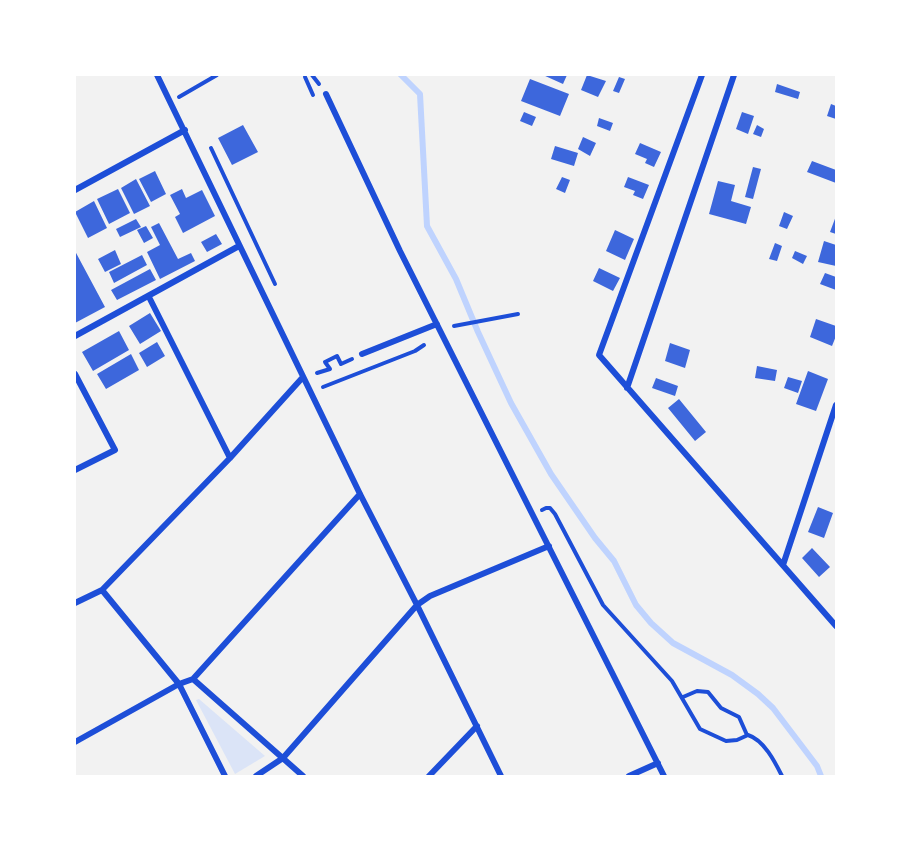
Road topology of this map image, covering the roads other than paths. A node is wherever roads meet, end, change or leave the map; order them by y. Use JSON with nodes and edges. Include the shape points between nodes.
{"nodes":[{"id":1,"x":157,"y":75,"type":"edge"},
{"id":2,"x":702,"y":75,"type":"edge"},
{"id":3,"x":734,"y":75,"type":"edge"},
{"id":4,"x":326,"y":94,"type":"dead end"},
{"id":5,"x":185,"y":130,"type":"junction"},
{"id":6,"x":75,"y":190,"type":"edge"},
{"id":7,"x":239,"y":246,"type":"junction"},
{"id":8,"x":149,"y":297,"type":"junction"},
{"id":9,"x":437,"y":324,"type":"junction"},
{"id":10,"x":75,"y":336,"type":"edge"},
{"id":11,"x":362,"y":354,"type":"road end"},
{"id":12,"x":75,"y":374,"type":"edge"},
{"id":13,"x":303,"y":377,"type":"junction"},
{"id":14,"x":627,"y":388,"type":"junction"},
{"id":15,"x":836,"y":405,"type":"edge"},
{"id":16,"x":230,"y":458,"type":"junction"},
{"id":17,"x":75,"y":470,"type":"edge"},
{"id":18,"x":360,"y":494,"type":"junction"},
{"id":19,"x":549,"y":546,"type":"junction"},
{"id":20,"x":783,"y":565,"type":"junction"},
{"id":21,"x":102,"y":590,"type":"junction"},
{"id":22,"x":76,"y":601,"type":"edge"},
{"id":23,"x":417,"y":605,"type":"junction"},
{"id":24,"x":836,"y":626,"type":"edge"},
{"id":25,"x":193,"y":680,"type":"junction"},
{"id":26,"x":179,"y":684,"type":"junction"},
{"id":27,"x":477,"y":726,"type":"junction"},
{"id":28,"x":75,"y":742,"type":"edge"},
{"id":29,"x":283,"y":758,"type":"junction"},
{"id":30,"x":658,"y":763,"type":"junction"},
{"id":31,"x":225,"y":776,"type":"edge"},
{"id":32,"x":256,"y":776,"type":"edge"},
{"id":33,"x":303,"y":776,"type":"edge"},
{"id":34,"x":429,"y":776,"type":"edge"},
{"id":35,"x":501,"y":776,"type":"edge"},
{"id":36,"x":629,"y":776,"type":"edge"},
{"id":37,"x":664,"y":776,"type":"edge"}],
"edges":[{"from":1,"to":5,"type":"street"},
{"from":2,"to":14,"type":"street","via":[[598,355]]},
{"from":3,"to":14,"type":"street"},
{"from":4,"to":9,"type":"street"},
{"from":5,"to":6,"type":"street"},
{"from":5,"to":7,"type":"street"},
{"from":7,"to":8,"type":"street"},
{"from":7,"to":13,"type":"street"},
{"from":8,"to":10,"type":"street"},
{"from":8,"to":16,"type":"street"},
{"from":9,"to":11,"type":"street"},
{"from":9,"to":19,"type":"street"},
{"from":12,"to":17,"type":"street","via":[[116,450]]},
{"from":13,"to":16,"type":"street"},
{"from":13,"to":18,"type":"street"},
{"from":14,"to":20,"type":"street"},
{"from":15,"to":20,"type":"street"},
{"from":16,"to":21,"type":"street"},
{"from":18,"to":23,"type":"street"},
{"from":18,"to":25,"type":"street"},
{"from":19,"to":23,"type":"street"},
{"from":19,"to":30,"type":"street"},
{"from":20,"to":24,"type":"street"},
{"from":21,"to":22,"type":"street"},
{"from":21,"to":26,"type":"street"},
{"from":23,"to":27,"type":"street"},
{"from":23,"to":29,"type":"street"},
{"from":25,"to":26,"type":"street"},
{"from":25,"to":29,"type":"street"},
{"from":26,"to":28,"type":"street"},
{"from":26,"to":31,"type":"street"},
{"from":27,"to":34,"type":"street"},
{"from":27,"to":35,"type":"street"},
{"from":29,"to":32,"type":"street"},
{"from":29,"to":33,"type":"street"},
{"from":30,"to":36,"type":"street"},
{"from":30,"to":37,"type":"street"}]}
